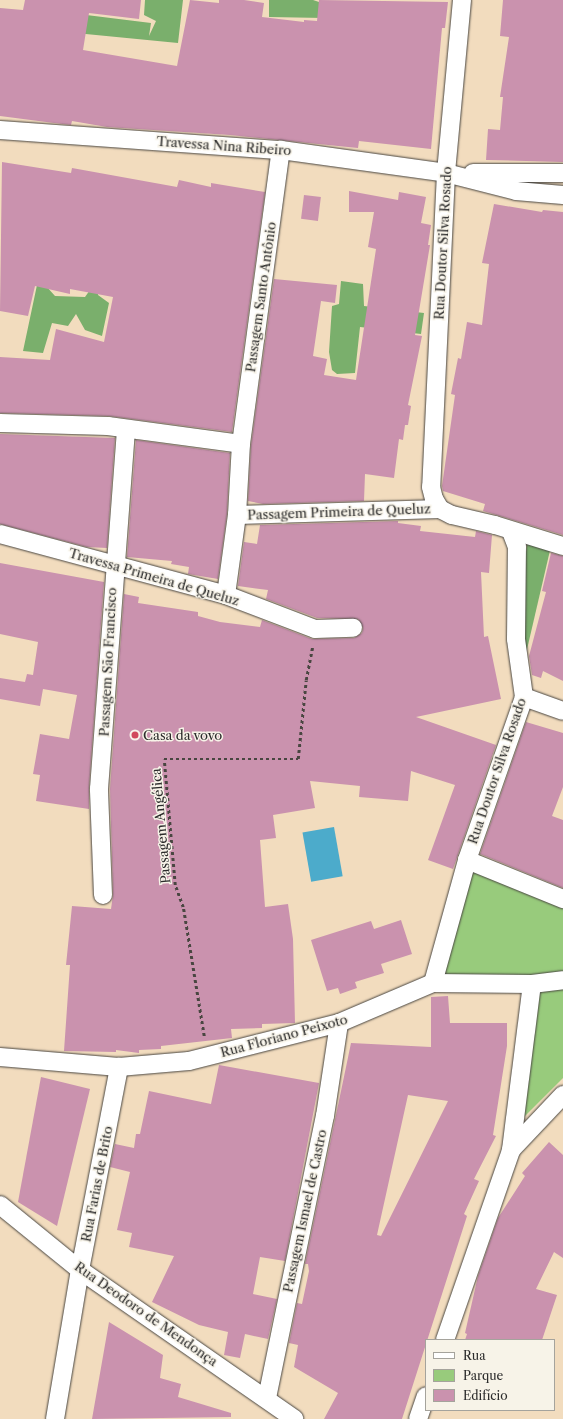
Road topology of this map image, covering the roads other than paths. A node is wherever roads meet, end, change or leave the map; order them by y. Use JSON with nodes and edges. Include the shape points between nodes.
{"nodes":[{"id":1,"x":462,"y":0,"type":"edge"},
{"id":2,"x":0,"y":130,"type":"edge"},
{"id":3,"x":281,"y":150,"type":"junction"},
{"id":4,"x":446,"y":173,"type":"junction"},
{"id":5,"x":563,"y":173,"type":"edge"},
{"id":6,"x":563,"y":195,"type":"edge"},
{"id":7,"x":0,"y":423,"type":"edge"},
{"id":8,"x":126,"y":429,"type":"junction"},
{"id":9,"x":241,"y":444,"type":"junction"},
{"id":10,"x":440,"y":509,"type":"junction"},
{"id":11,"x":237,"y":515,"type":"junction"},
{"id":12,"x":511,"y":531,"type":"junction"},
{"id":13,"x":0,"y":534,"type":"edge"},
{"id":14,"x":563,"y":546,"type":"edge"},
{"id":15,"x":114,"y":566,"type":"junction"},
{"id":16,"x":226,"y":595,"type":"junction"},
{"id":17,"x":353,"y":628,"type":"dead end"},
{"id":18,"x":524,"y":696,"type":"junction"},
{"id":19,"x":563,"y":711,"type":"edge"},
{"id":20,"x":467,"y":860,"type":"junction"},
{"id":21,"x":103,"y":895,"type":"dead end"},
{"id":22,"x":563,"y":899,"type":"edge"},
{"id":23,"x":563,"y":980,"type":"edge"},
{"id":24,"x":433,"y":983,"type":"junction"},
{"id":25,"x":532,"y":984,"type":"junction"},
{"id":26,"x":339,"y":1023,"type":"junction"},
{"id":27,"x":0,"y":1057,"type":"edge"},
{"id":28,"x":119,"y":1067,"type":"junction"},
{"id":29,"x":563,"y":1095,"type":"edge"},
{"id":30,"x":511,"y":1150,"type":"junction"},
{"id":31,"x":0,"y":1205,"type":"edge"},
{"id":32,"x":80,"y":1270,"type":"junction"},
{"id":33,"x":445,"y":1339,"type":"edge"},
{"id":34,"x":267,"y":1398,"type":"junction"},
{"id":35,"x":425,"y":1399,"type":"edge"},
{"id":36,"x":55,"y":1419,"type":"edge"},
{"id":37,"x":294,"y":1419,"type":"edge"},
{"id":38,"x":418,"y":1419,"type":"edge"}],
"edges":[{"from":1,"to":4,"type":"street","name":"Rua Doutor Silva Rosado"},
{"from":2,"to":3,"type":"street","name":"Travessa Nina Ribeiro"},
{"from":3,"to":4,"type":"street","name":"Travessa Nina Ribeiro"},
{"from":3,"to":9,"type":"street","name":"Passagem Santo Antônio"},
{"from":4,"to":5,"type":"street","name":"Travessa Nina Ribeiro"},
{"from":4,"to":6,"type":"street","name":"Travessa Nina Ribeiro","via":[[516,191]]},
{"from":4,"to":10,"type":"street","name":"Rua Doutor Silva Rosado","via":[[431,487]]},
{"from":7,"to":8,"type":"street","via":[[108,426]]},
{"from":8,"to":9,"type":"street"},
{"from":8,"to":15,"type":"street","name":"Passagem São Francisco"},
{"from":9,"to":11,"type":"street","name":"Passagem Santo Antônio"},
{"from":10,"to":11,"type":"street","name":"Passagem Primeira de Queluz"},
{"from":10,"to":12,"type":"street","via":[[452,515]]},
{"from":11,"to":16,"type":"street","name":"Passagem Santo Antônio"},
{"from":12,"to":14,"type":"street"},
{"from":12,"to":18,"type":"street","name":"Rua Doutor Silva Rosado","via":[[517,547],[516,639]]},
{"from":13,"to":15,"type":"street","name":"Travessa Primeira de Queluz"},
{"from":15,"to":16,"type":"street","name":"Travessa Primeira de Queluz"},
{"from":15,"to":21,"type":"street","name":"Passagem São Francisco","via":[[99,789]]},
{"from":16,"to":17,"type":"street","name":"Travessa Primeira de Queluz","via":[[315,629]]},
{"from":18,"to":19,"type":"street"},
{"from":18,"to":20,"type":"street","name":"Rua Doutor Silva Rosado"},
{"from":20,"to":22,"type":"street"},
{"from":20,"to":24,"type":"street","name":"Rua Doutor Silva Rosado"},
{"from":23,"to":25,"type":"street","name":"Rua Floriano Peixoto"},
{"from":24,"to":25,"type":"street","name":"Rua Floriano Peixoto"},
{"from":24,"to":26,"type":"street","name":"Rua Floriano Peixoto"},
{"from":25,"to":30,"type":"street"},
{"from":26,"to":28,"type":"street","name":"Rua Floriano Peixoto","via":[[189,1061]]},
{"from":26,"to":34,"type":"street","name":"Passagem Ismael de Castro","via":[[325,1116]]},
{"from":27,"to":28,"type":"street","name":"Rua Floriano Peixoto"},
{"from":28,"to":32,"type":"street","name":"Rua Farias de Brito"},
{"from":29,"to":30,"type":"street"},
{"from":30,"to":33,"type":"street"},
{"from":31,"to":32,"type":"street","name":"Rua Deodoro de Mendonça"},
{"from":32,"to":34,"type":"street","name":"Rua Deodoro de Mendonça"},
{"from":32,"to":36,"type":"street","name":"Rua Farias de Brito"},
{"from":34,"to":37,"type":"street","name":"Rua Deodoro de Mendonça"},
{"from":35,"to":38,"type":"street"}]}
